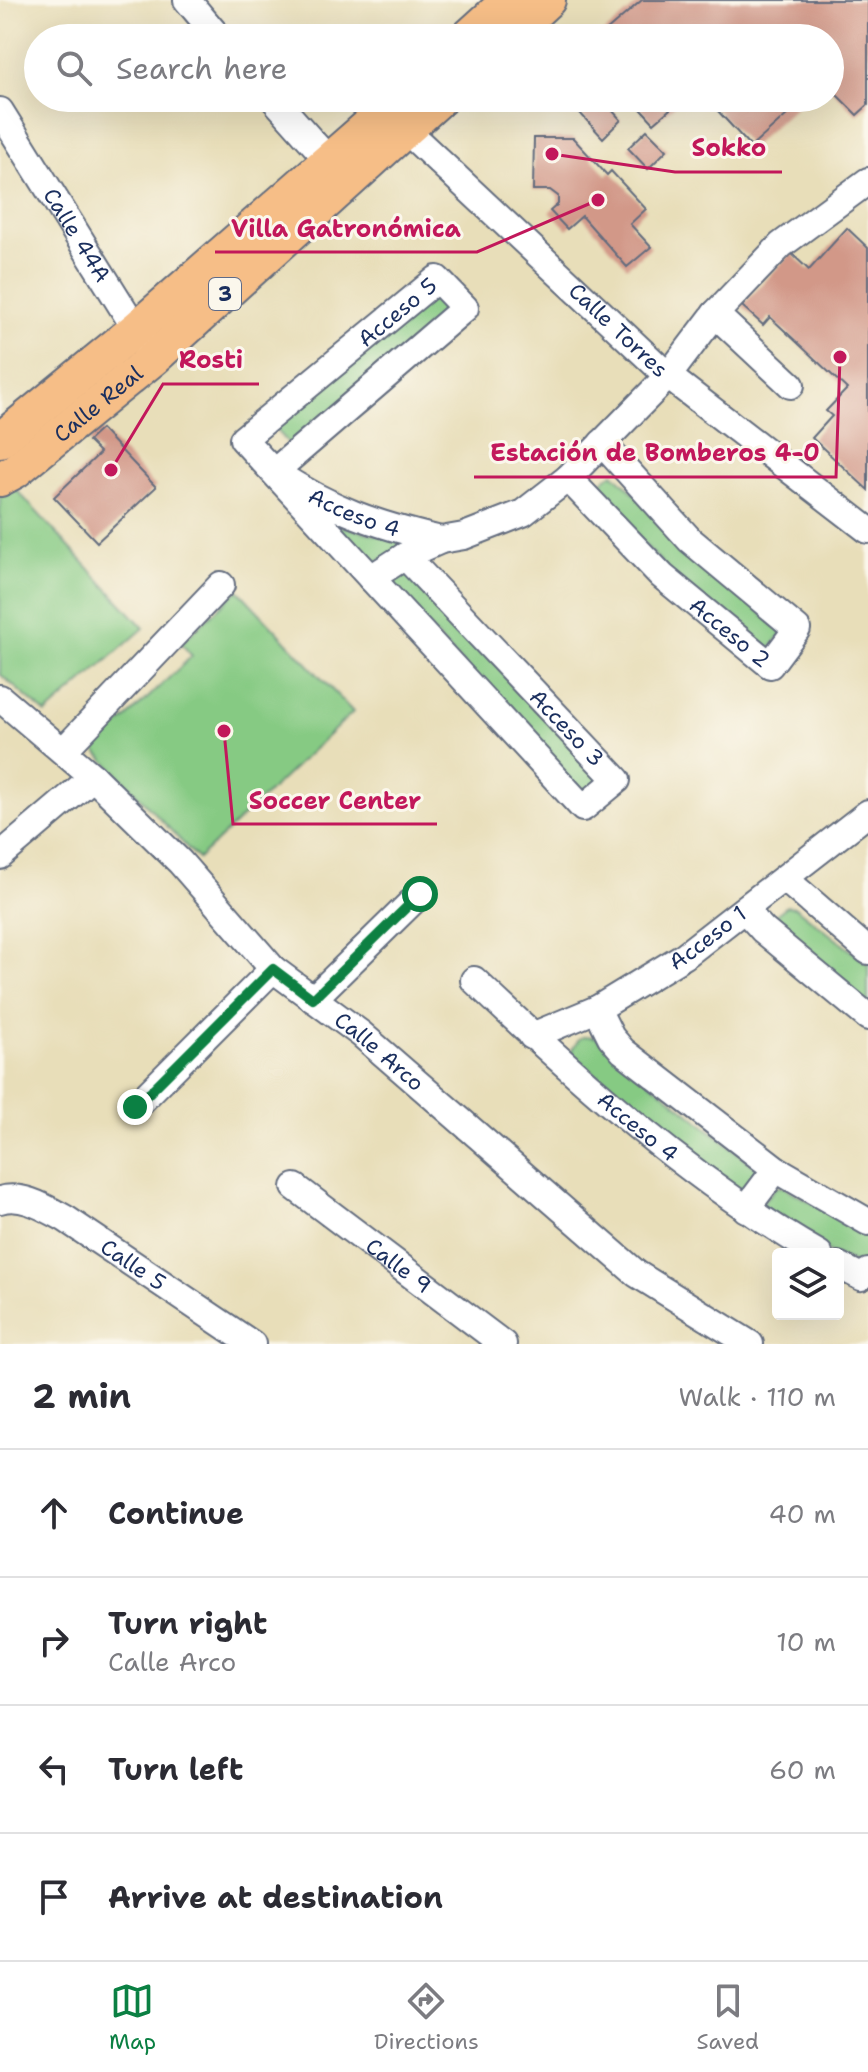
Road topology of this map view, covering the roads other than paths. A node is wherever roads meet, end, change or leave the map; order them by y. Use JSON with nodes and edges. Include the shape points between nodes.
{"nodes":[{"id":1,"x":187,"y":0,"type":"edge"},
{"id":2,"x":509,"y":0,"type":"edge"},
{"id":3,"x":548,"y":0,"type":"edge"},
{"id":4,"x":207,"y":24,"type":"edge"},
{"id":5,"x":482,"y":24,"type":"edge"},
{"id":6,"x":522,"y":24,"type":"edge"},
{"id":7,"x":0,"y":111,"type":"edge"},
{"id":8,"x":285,"y":112,"type":"edge"},
{"id":9,"x":397,"y":113,"type":"edge"},
{"id":10,"x":338,"y":172,"type":"junction"},
{"id":11,"x":868,"y":181,"type":"edge"},
{"id":12,"x":715,"y":314,"type":"junction"},
{"id":13,"x":136,"y":329,"type":"junction"},
{"id":14,"x":155,"y":357,"type":"junction"},
{"id":15,"x":668,"y":376,"type":"junction"},
{"id":16,"x":791,"y":385,"type":"dead end"},
{"id":17,"x":243,"y":439,"type":"joint"},
{"id":18,"x":0,"y":440,"type":"edge"},
{"id":19,"x":602,"y":443,"type":"junction"},
{"id":20,"x":274,"y":472,"type":"junction"},
{"id":21,"x":568,"y":478,"type":"junction"},
{"id":22,"x":0,"y":479,"type":"edge"},
{"id":23,"x":868,"y":530,"type":"edge"},
{"id":24,"x":441,"y":540,"type":"junction"},
{"id":25,"x":405,"y":556,"type":"junction"},
{"id":26,"x":371,"y":578,"type":"junction"},
{"id":27,"x":221,"y":585,"type":"dead end"},
{"id":28,"x":0,"y":698,"type":"edge"},
{"id":29,"x":63,"y":751,"type":"junction"},
{"id":30,"x":93,"y":777,"type":"junction"},
{"id":31,"x":868,"y":813,"type":"edge"},
{"id":32,"x":0,"y":856,"type":"edge"},
{"id":33,"x":785,"y":879,"type":"junction"},
{"id":34,"x":420,"y":894,"type":"dead end"},
{"id":35,"x":745,"y":910,"type":"junction"},
{"id":36,"x":868,"y":951,"type":"edge"},
{"id":37,"x":273,"y":969,"type":"junction"},
{"id":38,"x":474,"y":980,"type":"dead end"},
{"id":39,"x":313,"y":999,"type":"junction"},
{"id":40,"x":597,"y":1009,"type":"junction"},
{"id":41,"x":868,"y":1017,"type":"edge"},
{"id":42,"x":532,"y":1036,"type":"junction"},
{"id":43,"x":135,"y":1107,"type":"dead end"},
{"id":44,"x":776,"y":1169,"type":"junction"},
{"id":45,"x":295,"y":1187,"type":"dead end"},
{"id":46,"x":4,"y":1199,"type":"edge"},
{"id":47,"x":746,"y":1209,"type":"junction"},
{"id":48,"x":868,"y":1222,"type":"edge"},
{"id":49,"x":809,"y":1248,"type":"edge"},
{"id":50,"x":844,"y":1268,"type":"edge"},
{"id":51,"x":868,"y":1272,"type":"edge"},
{"id":52,"x":252,"y":1344,"type":"edge"},
{"id":53,"x":503,"y":1344,"type":"edge"},
{"id":54,"x":750,"y":1344,"type":"edge"}],
"edges":[{"from":1,"to":4,"type":"street"},
{"from":2,"to":5,"type":"main road"},
{"from":3,"to":6,"type":"main road"},
{"from":7,"to":13,"type":"street","name":"Calle 44A"},
{"from":8,"to":10,"type":"street"},
{"from":9,"to":10,"type":"main road","name":"Calle Real","number":"3"},
{"from":9,"to":15,"type":"street","name":"Calle Torres"},
{"from":10,"to":13,"type":"main road","name":"Calle Real","number":"3"},
{"from":10,"to":14,"type":"main road","name":"Calle Real","number":"3"},
{"from":11,"to":12,"type":"street","via":[[798,230]]},
{"from":12,"to":15,"type":"street"},
{"from":12,"to":16,"type":"street"},
{"from":13,"to":14,"type":"street","name":"Calle 44A"},
{"from":13,"to":18,"type":"main road","name":"Calle Real","number":"3"},
{"from":14,"to":22,"type":"main road","name":"Calle Real","number":"3"},
{"from":15,"to":19,"type":"street"},
{"from":15,"to":23,"type":"street","name":"Calle Torres"},
{"from":17,"to":20,"type":"street","name":"Acceso 4"},
{"from":17,"to":20,"type":"street","name":"Acceso 5","via":[[437,279],[465,308]]},
{"from":19,"to":21,"type":"street"},
{"from":19,"to":21,"type":"street","name":"Acceso 2","via":[[690,540],[797,629],[770,665],[662,576]]},
{"from":20,"to":24,"type":"street","name":"Acceso 4","via":[[335,509],[375,525]]},
{"from":20,"to":26,"type":"street","name":"Acceso 4"},
{"from":21,"to":24,"type":"street","via":[[523,513]]},
{"from":24,"to":25,"type":"street"},
{"from":25,"to":26,"type":"street"},
{"from":25,"to":26,"type":"street","name":"Acceso 3","via":[[617,780],[583,808]]},
{"from":27,"to":29,"type":"street"},
{"from":28,"to":29,"type":"street","name":"Calle Arco"},
{"from":29,"to":30,"type":"street","name":"Calle Arco"},
{"from":30,"to":32,"type":"street"},
{"from":30,"to":37,"type":"street","name":"Calle Arco","via":[[180,862]]},
{"from":31,"to":33,"type":"street","name":"Acceso 1"},
{"from":33,"to":35,"type":"street","name":"Acceso 1"},
{"from":33,"to":36,"type":"street"},
{"from":34,"to":39,"type":"street"},
{"from":35,"to":40,"type":"street","name":"Acceso 1","via":[[684,956]]},
{"from":35,"to":41,"type":"street"},
{"from":37,"to":39,"type":"street","name":"Calle Arco"},
{"from":37,"to":43,"type":"street"},
{"from":38,"to":42,"type":"street","name":"Acceso 4"},
{"from":39,"to":54,"type":"street","name":"Calle Arco","via":[[361,1034],[637,1274]]},
{"from":40,"to":42,"type":"street","name":"Acceso 1"},
{"from":40,"to":44,"type":"street","via":[[623,1051]]},
{"from":42,"to":47,"type":"street","name":"Acceso 4"},
{"from":44,"to":47,"type":"street"},
{"from":44,"to":48,"type":"street"},
{"from":45,"to":53,"type":"street","name":"Calle 9"},
{"from":46,"to":52,"type":"street","name":"Calle 5","via":[[34,1202],[66,1219]]},
{"from":47,"to":49,"type":"street","name":"Acceso 4"},
{"from":50,"to":51,"type":"street","via":[[861,1277]]}]}
